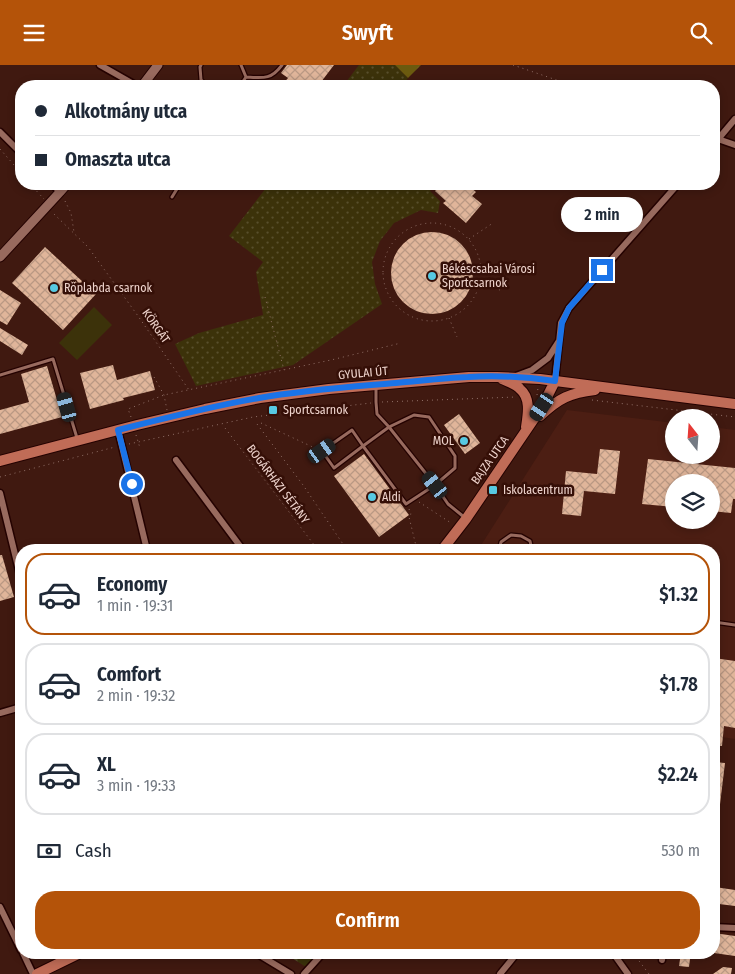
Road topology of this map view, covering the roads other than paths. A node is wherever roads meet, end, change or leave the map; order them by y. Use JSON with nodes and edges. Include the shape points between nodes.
{"nodes":[{"id":1,"x":100,"y":65,"type":"edge"},
{"id":2,"x":158,"y":65,"type":"edge"},
{"id":3,"x":201,"y":65,"type":"edge"},
{"id":4,"x":241,"y":65,"type":"edge"},
{"id":5,"x":282,"y":65,"type":"edge"},
{"id":6,"x":246,"y":77,"type":"junction"},
{"id":7,"x":126,"y":80,"type":"edge"},
{"id":8,"x":147,"y":80,"type":"edge"},
{"id":9,"x":201,"y":80,"type":"edge"},
{"id":10,"x":244,"y":80,"type":"edge"},
{"id":11,"x":735,"y":119,"type":"edge"},
{"id":12,"x":0,"y":132,"type":"edge"},
{"id":13,"x":720,"y":135,"type":"edge"},
{"id":14,"x":720,"y":141,"type":"edge"},
{"id":15,"x":735,"y":145,"type":"edge"},
{"id":16,"x":15,"y":147,"type":"edge"},
{"id":17,"x":176,"y":190,"type":"edge"},
{"id":18,"x":673,"y":190,"type":"edge"},
{"id":19,"x":60,"y":192,"type":"edge"},
{"id":20,"x":172,"y":197,"type":"dead end"},
{"id":21,"x":0,"y":257,"type":"edge"},
{"id":22,"x":560,"y":340,"type":"junction"},
{"id":23,"x":0,"y":375,"type":"edge"},
{"id":24,"x":497,"y":377,"type":"junction"},
{"id":25,"x":512,"y":378,"type":"junction"},
{"id":26,"x":555,"y":381,"type":"junction"},
{"id":27,"x":376,"y":385,"type":"junction"},
{"id":28,"x":611,"y":388,"type":"junction"},
{"id":29,"x":735,"y":404,"type":"edge"},
{"id":30,"x":389,"y":427,"type":"junction"},
{"id":31,"x":118,"y":430,"type":"junction"},
{"id":32,"x":524,"y":433,"type":"junction"},
{"id":33,"x":78,"y":441,"type":"junction"},
{"id":34,"x":363,"y":446,"type":"junction"},
{"id":35,"x":176,"y":460,"type":"dead end"},
{"id":36,"x":0,"y":461,"type":"edge"},
{"id":37,"x":435,"y":485,"type":"junction"},
{"id":38,"x":0,"y":493,"type":"edge"},
{"id":39,"x":466,"y":519,"type":"junction"},
{"id":40,"x":146,"y":544,"type":"edge"},
{"id":41,"x":239,"y":544,"type":"edge"},
{"id":42,"x":447,"y":544,"type":"edge"},
{"id":43,"x":500,"y":544,"type":"edge"},
{"id":44,"x":531,"y":544,"type":"edge"},
{"id":45,"x":15,"y":554,"type":"edge"},
{"id":46,"x":720,"y":623,"type":"edge"},
{"id":47,"x":735,"y":625,"type":"edge"},
{"id":48,"x":15,"y":709,"type":"edge"},
{"id":49,"x":0,"y":713,"type":"edge"},
{"id":50,"x":0,"y":907,"type":"edge"},
{"id":51,"x":720,"y":927,"type":"edge"},
{"id":52,"x":735,"y":928,"type":"edge"},
{"id":53,"x":15,"y":937,"type":"edge"},
{"id":54,"x":26,"y":959,"type":"edge"},
{"id":55,"x":68,"y":959,"type":"edge"},
{"id":56,"x":266,"y":959,"type":"edge"},
{"id":57,"x":318,"y":959,"type":"edge"},
{"id":58,"x":512,"y":959,"type":"edge"},
{"id":59,"x":617,"y":959,"type":"edge"},
{"id":60,"x":33,"y":974,"type":"edge"},
{"id":61,"x":37,"y":974,"type":"edge"},
{"id":62,"x":290,"y":974,"type":"edge"},
{"id":63,"x":304,"y":974,"type":"edge"},
{"id":64,"x":500,"y":974,"type":"edge"},
{"id":65,"x":628,"y":974,"type":"edge"}],
"edges":[{"from":1,"to":7,"type":"street"},
{"from":2,"to":8,"type":"main road"},
{"from":3,"to":9,"type":"lane"},
{"from":4,"to":6,"type":"lane"},
{"from":5,"to":6,"type":"lane","via":[[268,77]]},
{"from":6,"to":10,"type":"lane"},
{"from":11,"to":13,"type":"street"},
{"from":12,"to":16,"type":"street"},
{"from":14,"to":15,"type":"street"},
{"from":17,"to":20,"type":"lane"},
{"from":18,"to":22,"type":"street","via":[[569,308],[562,323]]},
{"from":19,"to":21,"type":"main road"},
{"from":22,"to":25,"type":"street","via":[[548,358],[532,370]]},
{"from":22,"to":26,"type":"street"},
{"from":23,"to":33,"type":"lane","via":[[53,359]]},
{"from":24,"to":25,"type":"main road","name":"GYULAI ÚT"},
{"from":24,"to":27,"type":"main road","name":"GYULAI ÚT"},
{"from":24,"to":32,"type":"main road","via":[[520,388],[525,395],[529,414]]},
{"from":25,"to":26,"type":"main road","name":"GYULAI ÚT"},
{"from":26,"to":28,"type":"main road","name":"GYULAI ÚT"},
{"from":26,"to":32,"type":"main road","name":"BAJZA UTCA"},
{"from":27,"to":30,"type":"lane","via":[[377,414]]},
{"from":27,"to":31,"type":"main road","name":"GYULAI ÚT","via":[[260,398]]},
{"from":28,"to":29,"type":"main road","name":"GYULAI ÚT"},
{"from":28,"to":32,"type":"main road","via":[[565,396]]},
{"from":30,"to":34,"type":"lane"},
{"from":30,"to":37,"type":"lane"},
{"from":30,"to":37,"type":"lane","via":[[414,415],[429,417],[455,456],[455,468]]},
{"from":31,"to":33,"type":"main road","name":"GYULAI ÚT"},
{"from":31,"to":40,"type":"street"},
{"from":32,"to":39,"type":"main road","name":"BAJZA UTCA"},
{"from":33,"to":36,"type":"main road","name":"GYULAI ÚT"},
{"from":34,"to":34,"type":"lane","via":[[352,430],[322,451],[334,468]]},
{"from":34,"to":37,"type":"lane","via":[[406,504]]},
{"from":35,"to":41,"type":"street"},
{"from":37,"to":39,"type":"lane","via":[[448,504]]},
{"from":38,"to":45,"type":"street"},
{"from":39,"to":42,"type":"main road","name":"BAJZA UTCA"},
{"from":43,"to":44,"type":"lane","via":[[511,535],[521,536]]},
{"from":46,"to":47,"type":"lane"},
{"from":48,"to":49,"type":"street"},
{"from":50,"to":53,"type":"street"},
{"from":51,"to":52,"type":"street"},
{"from":54,"to":60,"type":"street"},
{"from":55,"to":61,"type":"main road"},
{"from":56,"to":62,"type":"street"},
{"from":57,"to":63,"type":"street"},
{"from":58,"to":64,"type":"street"},
{"from":59,"to":65,"type":"street"}]}
